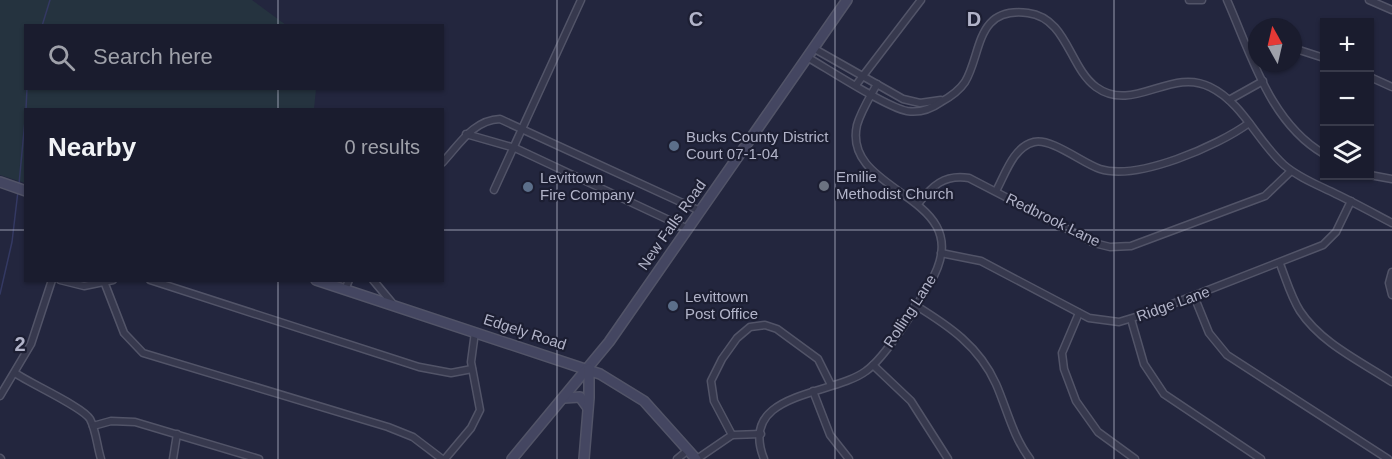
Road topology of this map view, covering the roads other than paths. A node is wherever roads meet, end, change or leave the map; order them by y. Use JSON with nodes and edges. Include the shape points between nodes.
{"nodes":[{"id":1,"x":581,"y":0,"type":"edge"},
{"id":2,"x":847,"y":0,"type":"edge"},
{"id":3,"x":921,"y":0,"type":"edge"},
{"id":4,"x":1189,"y":0,"type":"edge"},
{"id":5,"x":1202,"y":0,"type":"edge"},
{"id":6,"x":1227,"y":0,"type":"edge"},
{"id":7,"x":1369,"y":0,"type":"edge"},
{"id":8,"x":1392,"y":10,"type":"edge"},
{"id":9,"x":1248,"y":44,"type":"edge"},
{"id":10,"x":813,"y":48,"type":"junction"},
{"id":11,"x":1302,"y":51,"type":"edge"},
{"id":12,"x":807,"y":57,"type":"junction"},
{"id":13,"x":1320,"y":57,"type":"edge"},
{"id":14,"x":1260,"y":72,"type":"edge"},
{"id":15,"x":863,"y":76,"type":"junction"},
{"id":16,"x":1374,"y":79,"type":"edge"},
{"id":17,"x":1263,"y":81,"type":"junction"},
{"id":18,"x":877,"y":84,"type":"junction"},
{"id":19,"x":856,"y":85,"type":"junction"},
{"id":20,"x":1392,"y":87,"type":"edge"},
{"id":21,"x":872,"y":94,"type":"junction"},
{"id":22,"x":950,"y":96,"type":"junction"},
{"id":23,"x":1229,"y":100,"type":"junction"},
{"id":24,"x":1249,"y":123,"type":"junction"},
{"id":25,"x":524,"y":128,"type":"junction"},
{"id":26,"x":466,"y":134,"type":"junction"},
{"id":27,"x":515,"y":148,"type":"junction"},
{"id":28,"x":1320,"y":150,"type":"edge"},
{"id":29,"x":444,"y":161,"type":"edge"},
{"id":30,"x":1291,"y":171,"type":"junction"},
{"id":31,"x":1374,"y":177,"type":"edge"},
{"id":32,"x":1392,"y":179,"type":"edge"},
{"id":33,"x":4,"y":184,"type":"edge"},
{"id":34,"x":24,"y":189,"type":"edge"},
{"id":35,"x":494,"y":190,"type":"dead end"},
{"id":36,"x":996,"y":191,"type":"junction"},
{"id":37,"x":1351,"y":201,"type":"junction"},
{"id":38,"x":918,"y":204,"type":"junction"},
{"id":39,"x":700,"y":211,"type":"junction"},
{"id":40,"x":1392,"y":223,"type":"edge"},
{"id":41,"x":687,"y":229,"type":"junction"},
{"id":42,"x":941,"y":252,"type":"junction"},
{"id":43,"x":1280,"y":264,"type":"junction"},
{"id":44,"x":1392,"y":272,"type":"edge"},
{"id":45,"x":51,"y":282,"type":"edge"},
{"id":46,"x":68,"y":282,"type":"edge"},
{"id":47,"x":109,"y":282,"type":"edge"},
{"id":48,"x":156,"y":282,"type":"edge"},
{"id":49,"x":328,"y":282,"type":"edge"},
{"id":50,"x":374,"y":282,"type":"edge"},
{"id":51,"x":105,"y":284,"type":"junction"},
{"id":52,"x":347,"y":285,"type":"edge"},
{"id":53,"x":1392,"y":295,"type":"edge"},
{"id":54,"x":1194,"y":296,"type":"junction"},
{"id":55,"x":915,"y":305,"type":"junction"},
{"id":56,"x":396,"y":306,"type":"junction"},
{"id":57,"x":1078,"y":313,"type":"junction"},
{"id":58,"x":1131,"y":319,"type":"junction"},
{"id":59,"x":476,"y":332,"type":"junction"},
{"id":60,"x":873,"y":365,"type":"junction"},
{"id":61,"x":472,"y":369,"type":"junction"},
{"id":62,"x":589,"y":369,"type":"junction"},
{"id":63,"x":15,"y":373,"type":"junction"},
{"id":64,"x":1392,"y":382,"type":"edge"},
{"id":65,"x":831,"y":385,"type":"junction"},
{"id":66,"x":813,"y":391,"type":"junction"},
{"id":67,"x":0,"y":396,"type":"edge"},
{"id":68,"x":564,"y":398,"type":"junction"},
{"id":69,"x":589,"y":409,"type":"junction"},
{"id":70,"x":93,"y":426,"type":"junction"},
{"id":71,"x":177,"y":434,"type":"junction"},
{"id":72,"x":761,"y":434,"type":"junction"},
{"id":73,"x":732,"y":435,"type":"junction"},
{"id":74,"x":688,"y":450,"type":"junction"},
{"id":75,"x":101,"y":459,"type":"edge"},
{"id":76,"x":173,"y":459,"type":"edge"},
{"id":77,"x":259,"y":459,"type":"edge"},
{"id":78,"x":443,"y":459,"type":"edge"},
{"id":79,"x":512,"y":459,"type":"edge"},
{"id":80,"x":584,"y":459,"type":"edge"},
{"id":81,"x":677,"y":459,"type":"edge"},
{"id":82,"x":696,"y":459,"type":"edge"},
{"id":83,"x":764,"y":459,"type":"edge"},
{"id":84,"x":849,"y":459,"type":"edge"},
{"id":85,"x":948,"y":459,"type":"edge"},
{"id":86,"x":1030,"y":459,"type":"edge"},
{"id":87,"x":1135,"y":459,"type":"edge"},
{"id":88,"x":1261,"y":459,"type":"edge"},
{"id":89,"x":1388,"y":459,"type":"edge"}],
"edges":[{"from":1,"to":25,"type":"street"},
{"from":2,"to":10,"type":"main road","name":"New Falls Road"},
{"from":3,"to":15,"type":"street"},
{"from":4,"to":5,"type":"street"},
{"from":6,"to":9,"type":"street"},
{"from":7,"to":8,"type":"street"},
{"from":10,"to":12,"type":"main road","name":"New Falls Road"},
{"from":10,"to":15,"type":"street"},
{"from":11,"to":13,"type":"street"},
{"from":12,"to":19,"type":"street"},
{"from":12,"to":39,"type":"main road","name":"New Falls Road"},
{"from":14,"to":17,"type":"street"},
{"from":15,"to":18,"type":"street"},
{"from":15,"to":19,"type":"street"},
{"from":16,"to":20,"type":"street"},
{"from":17,"to":23,"type":"street"},
{"from":17,"to":28,"type":"street","via":[[1289,123]]},
{"from":18,"to":21,"type":"street"},
{"from":18,"to":22,"type":"street","via":[[903,99],[920,103]]},
{"from":19,"to":21,"type":"street"},
{"from":21,"to":22,"type":"street","via":[[909,111],[926,110]]},
{"from":21,"to":38,"type":"street","via":[[857,126],[857,140],[865,162],[876,175]]},
{"from":22,"to":23,"type":"street","via":[[970,72],[983,32],[1000,18],[1018,13],[1035,15],[1051,23],[1084,74],[1100,89],[1134,95],[1172,82],[1192,81],[1209,86]]},
{"from":23,"to":24,"type":"street"},
{"from":24,"to":30,"type":"street"},
{"from":24,"to":36,"type":"street","via":[[1219,141],[1131,173],[1100,169],[1048,143],[1036,142],[1020,150]]},
{"from":25,"to":26,"type":"street","via":[[494,119]]},
{"from":25,"to":27,"type":"street"},
{"from":25,"to":39,"type":"street"},
{"from":26,"to":27,"type":"street"},
{"from":26,"to":29,"type":"street"},
{"from":27,"to":35,"type":"street"},
{"from":27,"to":41,"type":"street"},
{"from":30,"to":36,"type":"street","name":"Redbrook Lane","via":[[1265,196],[1131,246],[1094,243]]},
{"from":30,"to":37,"type":"street"},
{"from":31,"to":32,"type":"street"},
{"from":33,"to":34,"type":"main road"},
{"from":36,"to":38,"type":"street","name":"Redbrook Lane","via":[[969,178],[954,177],[934,185]]},
{"from":37,"to":40,"type":"street"},
{"from":37,"to":43,"type":"street","name":"Ridge Lane","via":[[1330,239]]},
{"from":38,"to":42,"type":"street","via":[[935,222]]},
{"from":39,"to":41,"type":"main road","name":"New Falls Road"},
{"from":41,"to":62,"type":"main road","name":"New Falls Road"},
{"from":42,"to":55,"type":"street","name":"Rolling Lane","via":[[931,281]]},
{"from":42,"to":57,"type":"street","name":"Ridge Lane","via":[[981,261]]},
{"from":43,"to":54,"type":"street","name":"Ridge Lane"},
{"from":43,"to":64,"type":"street","via":[[1299,310],[1321,335]]},
{"from":44,"to":53,"type":"street"},
{"from":45,"to":63,"type":"street","via":[[34,338]]},
{"from":46,"to":51,"type":"street","via":[[84,286]]},
{"from":47,"to":51,"type":"street"},
{"from":48,"to":61,"type":"street","via":[[419,367],[451,373]]},
{"from":49,"to":52,"type":"main road","name":"Edgely Road"},
{"from":50,"to":56,"type":"street"},
{"from":51,"to":78,"type":"street","via":[[123,333],[143,353],[388,427],[413,437]]},
{"from":52,"to":56,"type":"main road","name":"Edgely Road"},
{"from":54,"to":58,"type":"street","name":"Ridge Lane"},
{"from":54,"to":89,"type":"street","via":[[1209,333],[1227,355]]},
{"from":55,"to":60,"type":"street","name":"Rolling Lane"},
{"from":55,"to":86,"type":"street","via":[[951,328],[981,357]]},
{"from":56,"to":59,"type":"main road","name":"Edgely Road"},
{"from":57,"to":58,"type":"street","name":"Ridge Lane","via":[[1100,321]]},
{"from":57,"to":87,"type":"street","via":[[1062,353],[1076,401],[1098,432]]},
{"from":58,"to":88,"type":"street","via":[[1144,364],[1164,394]]},
{"from":59,"to":61,"type":"street"},
{"from":59,"to":62,"type":"main road","name":"Edgely Road"},
{"from":60,"to":65,"type":"street","name":"Rolling Lane","via":[[861,375]]},
{"from":60,"to":85,"type":"street","via":[[911,401]]},
{"from":61,"to":78,"type":"street","via":[[480,402],[478,415]]},
{"from":62,"to":68,"type":"main road","name":"New Falls Road"},
{"from":62,"to":69,"type":"main road"},
{"from":62,"to":74,"type":"main road","name":"Edgely Road","via":[[635,394]]},
{"from":63,"to":67,"type":"street"},
{"from":63,"to":70,"type":"street","via":[[83,410]]},
{"from":65,"to":66,"type":"street","name":"Rolling Lane"},
{"from":65,"to":73,"type":"street","via":[[818,359],[777,329],[765,325],[750,327],[737,338],[711,381],[714,401]]},
{"from":66,"to":72,"type":"street","name":"Rolling Lane","via":[[775,408]]},
{"from":66,"to":84,"type":"street","via":[[825,424]]},
{"from":68,"to":69,"type":"main road","via":[[580,397]]},
{"from":68,"to":79,"type":"main road","name":"New Falls Road"},
{"from":69,"to":80,"type":"main road"},
{"from":70,"to":71,"type":"street","via":[[121,420]]},
{"from":70,"to":75,"type":"street"},
{"from":71,"to":76,"type":"street"},
{"from":71,"to":77,"type":"street"},
{"from":72,"to":73,"type":"street"},
{"from":72,"to":83,"type":"street"},
{"from":73,"to":82,"type":"street"},
{"from":74,"to":81,"type":"street"},
{"from":74,"to":82,"type":"main road","name":"Edgely Road"}]}
